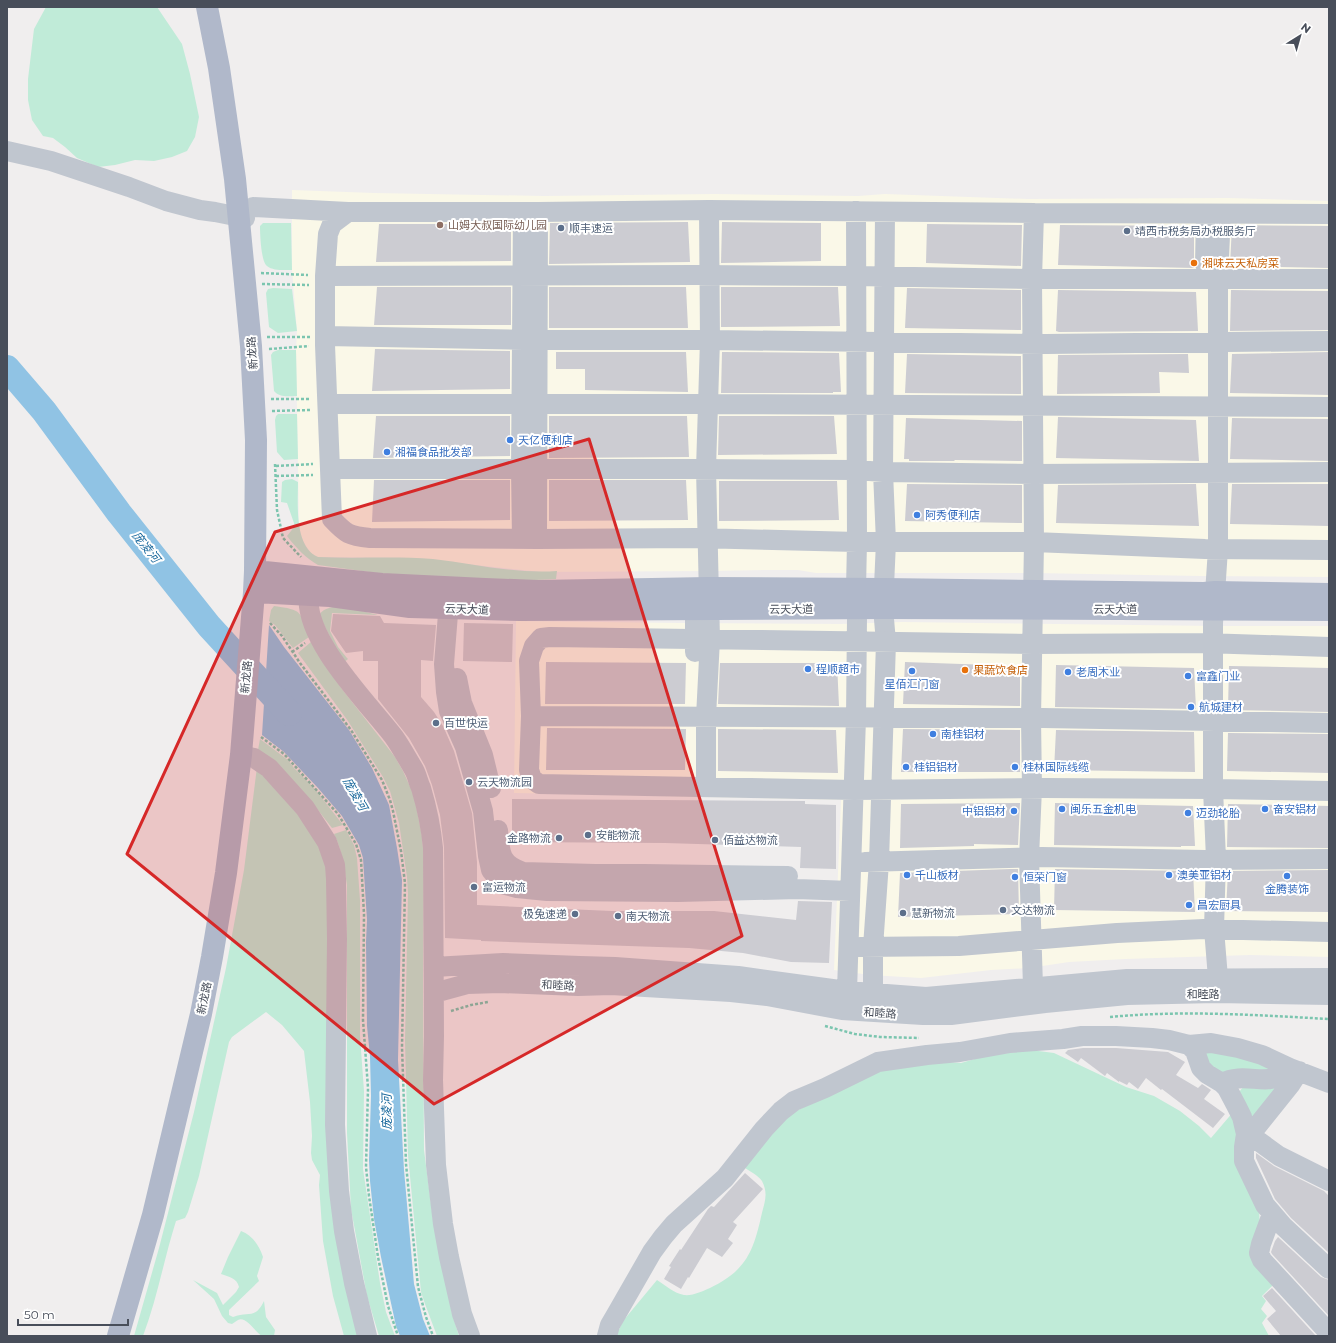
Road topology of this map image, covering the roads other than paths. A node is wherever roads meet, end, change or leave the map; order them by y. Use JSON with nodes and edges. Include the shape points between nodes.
{"nodes":[{"id":1,"x":207,"y":7,"type":"edge"},
{"id":2,"x":212,"y":7,"type":"edge"},
{"id":3,"x":7,"y":151,"type":"edge"},
{"id":4,"x":702,"y":210,"type":"junction"},
{"id":5,"x":856,"y":211,"type":"junction"},
{"id":6,"x":348,"y":212,"type":"junction"},
{"id":7,"x":531,"y":212,"type":"junction"},
{"id":8,"x":885,"y":212,"type":"junction"},
{"id":9,"x":1042,"y":213,"type":"junction"},
{"id":10,"x":246,"y":214,"type":"junction"},
{"id":11,"x":1213,"y":214,"type":"junction"},
{"id":12,"x":1329,"y":214,"type":"edge"},
{"id":13,"x":703,"y":275,"type":"junction"},
{"id":14,"x":530,"y":276,"type":"junction"},
{"id":15,"x":855,"y":276,"type":"junction"},
{"id":16,"x":884,"y":276,"type":"junction"},
{"id":17,"x":1039,"y":279,"type":"junction"},
{"id":18,"x":1212,"y":279,"type":"junction"},
{"id":19,"x":1329,"y":279,"type":"edge"},
{"id":20,"x":325,"y":280,"type":"junction"},
{"id":21,"x":530,"y":340,"type":"junction"},
{"id":22,"x":704,"y":340,"type":"junction"},
{"id":23,"x":326,"y":341,"type":"junction"},
{"id":24,"x":1329,"y":341,"type":"edge"},
{"id":25,"x":856,"y":342,"type":"junction"},
{"id":26,"x":884,"y":342,"type":"junction"},
{"id":27,"x":1212,"y":342,"type":"junction"},
{"id":28,"x":1040,"y":344,"type":"junction"},
{"id":29,"x":328,"y":404,"type":"junction"},
{"id":30,"x":530,"y":404,"type":"junction"},
{"id":31,"x":702,"y":404,"type":"junction"},
{"id":32,"x":856,"y":405,"type":"junction"},
{"id":33,"x":884,"y":405,"type":"junction"},
{"id":34,"x":1039,"y":406,"type":"junction"},
{"id":35,"x":1212,"y":406,"type":"junction"},
{"id":36,"x":1329,"y":408,"type":"edge"},
{"id":37,"x":330,"y":469,"type":"junction"},
{"id":38,"x":528,"y":469,"type":"junction"},
{"id":39,"x":701,"y":469,"type":"junction"},
{"id":40,"x":856,"y":470,"type":"junction"},
{"id":41,"x":883,"y":472,"type":"junction"},
{"id":42,"x":1212,"y":472,"type":"junction"},
{"id":43,"x":1329,"y":472,"type":"edge"},
{"id":44,"x":1040,"y":474,"type":"junction"},
{"id":45,"x":703,"y":538,"type":"junction"},
{"id":46,"x":530,"y":539,"type":"junction"},
{"id":47,"x":857,"y":542,"type":"junction"},
{"id":48,"x":886,"y":542,"type":"junction"},
{"id":49,"x":1041,"y":542,"type":"junction"},
{"id":50,"x":1212,"y":549,"type":"junction"},
{"id":51,"x":1329,"y":550,"type":"edge"},
{"id":52,"x":258,"y":581,"type":"junction"},
{"id":53,"x":1329,"y":594,"type":"edge"},
{"id":54,"x":309,"y":596,"type":"junction"},
{"id":55,"x":883,"y":598,"type":"junction"},
{"id":56,"x":702,"y":599,"type":"junction"},
{"id":57,"x":856,"y":599,"type":"junction"},
{"id":58,"x":1040,"y":600,"type":"junction"},
{"id":59,"x":1209,"y":601,"type":"junction"},
{"id":60,"x":451,"y":608,"type":"junction"},
{"id":61,"x":541,"y":610,"type":"junction"},
{"id":62,"x":1329,"y":610,"type":"edge"},
{"id":63,"x":541,"y":638,"type":"junction"},
{"id":64,"x":703,"y":639,"type":"junction"},
{"id":65,"x":857,"y":641,"type":"junction"},
{"id":66,"x":886,"y":642,"type":"junction"},
{"id":67,"x":1209,"y":643,"type":"junction"},
{"id":68,"x":1040,"y":644,"type":"junction"},
{"id":69,"x":1329,"y":647,"type":"edge"},
{"id":70,"x":531,"y":716,"type":"junction"},
{"id":71,"x":699,"y":717,"type":"junction"},
{"id":72,"x":856,"y":718,"type":"junction"},
{"id":73,"x":883,"y":718,"type":"junction"},
{"id":74,"x":1037,"y":718,"type":"junction"},
{"id":75,"x":1208,"y":720,"type":"junction"},
{"id":76,"x":1329,"y":723,"type":"edge"},
{"id":77,"x":248,"y":748,"type":"junction"},
{"id":78,"x":699,"y":787,"type":"junction"},
{"id":79,"x":1038,"y":788,"type":"junction"},
{"id":80,"x":1208,"y":789,"type":"junction"},
{"id":81,"x":854,"y":790,"type":"junction"},
{"id":82,"x":881,"y":790,"type":"junction"},
{"id":83,"x":1329,"y":791,"type":"edge"},
{"id":84,"x":1036,"y":858,"type":"junction"},
{"id":85,"x":1329,"y":859,"type":"edge"},
{"id":86,"x":1210,"y":860,"type":"junction"},
{"id":87,"x":879,"y":862,"type":"junction"},
{"id":88,"x":850,"y":878,"type":"junction"},
{"id":89,"x":1209,"y":929,"type":"junction"},
{"id":90,"x":1329,"y":932,"type":"edge"},
{"id":91,"x":1037,"y":940,"type":"junction"},
{"id":92,"x":848,"y":947,"type":"junction"},
{"id":93,"x":874,"y":947,"type":"junction"},
{"id":94,"x":434,"y":967,"type":"junction"},
{"id":95,"x":1211,"y":978,"type":"junction"},
{"id":96,"x":1329,"y":978,"type":"edge"},
{"id":97,"x":1038,"y":987,"type":"junction"},
{"id":98,"x":847,"y":991,"type":"junction"},
{"id":99,"x":434,"y":993,"type":"junction"},
{"id":100,"x":875,"y":994,"type":"junction"},
{"id":101,"x":1329,"y":995,"type":"edge"},
{"id":102,"x":1189,"y":1045,"type":"junction"},
{"id":103,"x":1294,"y":1070,"type":"junction"},
{"id":104,"x":1329,"y":1083,"type":"edge"},
{"id":105,"x":1227,"y":1089,"type":"junction"},
{"id":106,"x":1248,"y":1137,"type":"junction"},
{"id":107,"x":1329,"y":1181,"type":"edge"},
{"id":108,"x":1272,"y":1214,"type":"junction"},
{"id":109,"x":1329,"y":1269,"type":"edge"},
{"id":110,"x":1329,"y":1333,"type":"edge"},
{"id":111,"x":118,"y":1336,"type":"edge"},
{"id":112,"x":125,"y":1336,"type":"edge"},
{"id":113,"x":368,"y":1336,"type":"edge"},
{"id":114,"x":470,"y":1336,"type":"edge"},
{"id":115,"x":607,"y":1336,"type":"edge"}],
"edges":[{"from":1,"to":10,"type":"main road","name":"新龙路"},
{"from":2,"to":10,"type":"main road","name":"新龙路"},
{"from":3,"to":10,"type":"street","via":[[37,157],[200,210]]},
{"from":4,"to":5,"type":"street"},
{"from":4,"to":7,"type":"street"},
{"from":4,"to":13,"type":"street"},
{"from":5,"to":8,"type":"street"},
{"from":5,"to":15,"type":"street"},
{"from":6,"to":7,"type":"street"},
{"from":6,"to":10,"type":"street"},
{"from":6,"to":20,"type":"street","via":[[332,224],[328,234]]},
{"from":7,"to":14,"type":"street"},
{"from":8,"to":9,"type":"street"},
{"from":8,"to":16,"type":"street"},
{"from":9,"to":11,"type":"street"},
{"from":9,"to":17,"type":"street"},
{"from":10,"to":52,"type":"main road","name":"新龙路","via":[[256,440]]},
{"from":11,"to":12,"type":"street"},
{"from":11,"to":18,"type":"street"},
{"from":13,"to":14,"type":"street"},
{"from":13,"to":15,"type":"street"},
{"from":13,"to":22,"type":"street"},
{"from":14,"to":20,"type":"street"},
{"from":14,"to":21,"type":"street"},
{"from":15,"to":16,"type":"street"},
{"from":15,"to":25,"type":"street"},
{"from":16,"to":17,"type":"street"},
{"from":16,"to":26,"type":"street"},
{"from":17,"to":18,"type":"street"},
{"from":17,"to":28,"type":"street"},
{"from":18,"to":19,"type":"street"},
{"from":18,"to":27,"type":"street"},
{"from":20,"to":23,"type":"street"},
{"from":21,"to":22,"type":"street"},
{"from":21,"to":23,"type":"street"},
{"from":21,"to":30,"type":"street"},
{"from":22,"to":25,"type":"street"},
{"from":22,"to":31,"type":"street"},
{"from":23,"to":29,"type":"street"},
{"from":24,"to":27,"type":"street"},
{"from":25,"to":26,"type":"street"},
{"from":25,"to":32,"type":"street"},
{"from":26,"to":28,"type":"street"},
{"from":26,"to":33,"type":"street"},
{"from":27,"to":28,"type":"street"},
{"from":27,"to":35,"type":"street"},
{"from":28,"to":34,"type":"street"},
{"from":29,"to":30,"type":"street"},
{"from":29,"to":37,"type":"street"},
{"from":30,"to":31,"type":"street"},
{"from":30,"to":38,"type":"street"},
{"from":31,"to":32,"type":"street"},
{"from":31,"to":39,"type":"street"},
{"from":32,"to":33,"type":"street"},
{"from":32,"to":40,"type":"street"},
{"from":33,"to":34,"type":"street"},
{"from":33,"to":41,"type":"street"},
{"from":34,"to":35,"type":"street"},
{"from":34,"to":44,"type":"street"},
{"from":35,"to":36,"type":"street"},
{"from":35,"to":42,"type":"street"},
{"from":37,"to":38,"type":"street"},
{"from":37,"to":46,"type":"street","via":[[332,519],[341,529],[353,536]]},
{"from":38,"to":39,"type":"street"},
{"from":38,"to":46,"type":"street"},
{"from":39,"to":40,"type":"street"},
{"from":39,"to":45,"type":"street"},
{"from":40,"to":41,"type":"street"},
{"from":40,"to":47,"type":"street"},
{"from":41,"to":44,"type":"street"},
{"from":41,"to":48,"type":"street"},
{"from":42,"to":43,"type":"street"},
{"from":42,"to":44,"type":"street"},
{"from":42,"to":50,"type":"street"},
{"from":44,"to":49,"type":"street"},
{"from":45,"to":46,"type":"street"},
{"from":45,"to":47,"type":"street"},
{"from":45,"to":56,"type":"street"},
{"from":47,"to":48,"type":"street"},
{"from":47,"to":57,"type":"street"},
{"from":48,"to":49,"type":"street"},
{"from":48,"to":55,"type":"street"},
{"from":49,"to":50,"type":"street"},
{"from":49,"to":58,"type":"street","via":[[1046,577]]},
{"from":50,"to":51,"type":"street"},
{"from":50,"to":59,"type":"street"},
{"from":52,"to":54,"type":"main road","name":"云天大道"},
{"from":52,"to":56,"type":"main road","name":"云天大道","via":[[343,579],[382,584]]},
{"from":52,"to":77,"type":"main road","name":"新龙路","via":[[260,622]]},
{"from":53,"to":59,"type":"main road","name":"云天大道"},
{"from":54,"to":60,"type":"main road","name":"云天大道","via":[[330,596],[410,607]]},
{"from":54,"to":94,"type":"street","via":[[312,622],[323,643],[394,738],[414,770],[420,786],[432,832]]},
{"from":55,"to":57,"type":"main road","name":"云天大道"},
{"from":55,"to":58,"type":"main road","name":"云天大道"},
{"from":55,"to":66,"type":"street"},
{"from":56,"to":57,"type":"main road","name":"云天大道"},
{"from":56,"to":61,"type":"main road","name":"云天大道"},
{"from":56,"to":64,"type":"street"},
{"from":57,"to":65,"type":"street"},
{"from":58,"to":59,"type":"main road","name":"云天大道"},
{"from":58,"to":68,"type":"street"},
{"from":59,"to":62,"type":"main road","name":"云天大道"},
{"from":59,"to":67,"type":"street"},
{"from":60,"to":61,"type":"main road","name":"云天大道"},
{"from":60,"to":88,"type":"street","via":[[448,614],[444,664],[449,711],[465,747],[483,811],[491,870],[502,884],[547,891],[678,892],[797,889]]},
{"from":61,"to":63,"type":"street"},
{"from":63,"to":64,"type":"street"},
{"from":63,"to":70,"type":"street","via":[[534,646],[529,661]]},
{"from":64,"to":65,"type":"street"},
{"from":64,"to":71,"type":"street"},
{"from":65,"to":66,"type":"street"},
{"from":65,"to":72,"type":"street"},
{"from":66,"to":68,"type":"street"},
{"from":66,"to":73,"type":"street"},
{"from":67,"to":68,"type":"street"},
{"from":67,"to":69,"type":"street"},
{"from":67,"to":75,"type":"street"},
{"from":68,"to":74,"type":"street"},
{"from":70,"to":71,"type":"street"},
{"from":70,"to":78,"type":"street","via":[[529,770],[532,779],[539,784]]},
{"from":71,"to":72,"type":"street"},
{"from":71,"to":78,"type":"street"},
{"from":72,"to":73,"type":"street"},
{"from":72,"to":81,"type":"street"},
{"from":73,"to":74,"type":"street"},
{"from":73,"to":82,"type":"street"},
{"from":74,"to":75,"type":"street"},
{"from":74,"to":79,"type":"street"},
{"from":75,"to":76,"type":"street"},
{"from":75,"to":80,"type":"street"},
{"from":77,"to":111,"type":"main road","name":"新龙路","via":[[200,1014],[153,1215]]},
{"from":77,"to":112,"type":"main road","name":"新龙路","via":[[232,873],[206,1016],[181,1127]]},
{"from":77,"to":113,"type":"street","via":[[254,758],[270,768],[305,808],[327,842],[335,865],[335,1125],[338,1191],[354,1283]]},
{"from":78,"to":81,"type":"street"},
{"from":79,"to":80,"type":"street"},
{"from":79,"to":82,"type":"street"},
{"from":79,"to":84,"type":"street"},
{"from":80,"to":83,"type":"street"},
{"from":80,"to":86,"type":"street"},
{"from":81,"to":82,"type":"street"},
{"from":81,"to":88,"type":"street"},
{"from":82,"to":87,"type":"street"},
{"from":84,"to":86,"type":"street"},
{"from":84,"to":87,"type":"street"},
{"from":84,"to":91,"type":"street"},
{"from":85,"to":86,"type":"street"},
{"from":86,"to":89,"type":"street"},
{"from":87,"to":88,"type":"street"},
{"from":87,"to":93,"type":"street"},
{"from":88,"to":92,"type":"street"},
{"from":89,"to":90,"type":"street"},
{"from":89,"to":91,"type":"street"},
{"from":89,"to":95,"type":"street"},
{"from":91,"to":93,"type":"street","via":[[959,946]]},
{"from":91,"to":97,"type":"street"},
{"from":92,"to":93,"type":"street"},
{"from":92,"to":98,"type":"street"},
{"from":93,"to":100,"type":"street"},
{"from":94,"to":98,"type":"street","name":"和睦路","via":[[503,963],[615,966],[738,976]]},
{"from":94,"to":99,"type":"street"},
{"from":95,"to":96,"type":"street","name":"和睦路"},
{"from":95,"to":97,"type":"street","name":"和睦路","via":[[1126,979]]},
{"from":97,"to":100,"type":"street","name":"和睦路","via":[[926,998]]},
{"from":98,"to":100,"type":"street","name":"和睦路"},
{"from":99,"to":101,"type":"street","name":"和睦路","via":[[467,984],[500,982],[611,985],[731,992],[842,1010],[923,1015],[951,1015],[1127,995]]},
{"from":99,"to":114,"type":"street","via":[[434,1103],[438,1195],[456,1290]]},
{"from":102,"to":103,"type":"street","via":[[1211,1043],[1238,1048],[1262,1055]]},
{"from":102,"to":105,"type":"street","via":[[1195,1051],[1201,1068]]},
{"from":102,"to":115,"type":"street","via":[[1152,1038],[1082,1036],[890,1059],[867,1066],[794,1101],[764,1129],[725,1178],[663,1237],[610,1325]]},
{"from":103,"to":104,"type":"street"},
{"from":103,"to":105,"type":"street","via":[[1275,1078],[1249,1078],[1246,1082]]},
{"from":103,"to":106,"type":"street","via":[[1290,1085]]},
{"from":105,"to":106,"type":"street","via":[[1242,1117]]},
{"from":106,"to":107,"type":"street"},
{"from":106,"to":108,"type":"street","via":[[1244,1146],[1244,1161],[1259,1194]]},
{"from":108,"to":109,"type":"street"},
{"from":108,"to":110,"type":"street","via":[[1259,1253],[1262,1260]]}]}
